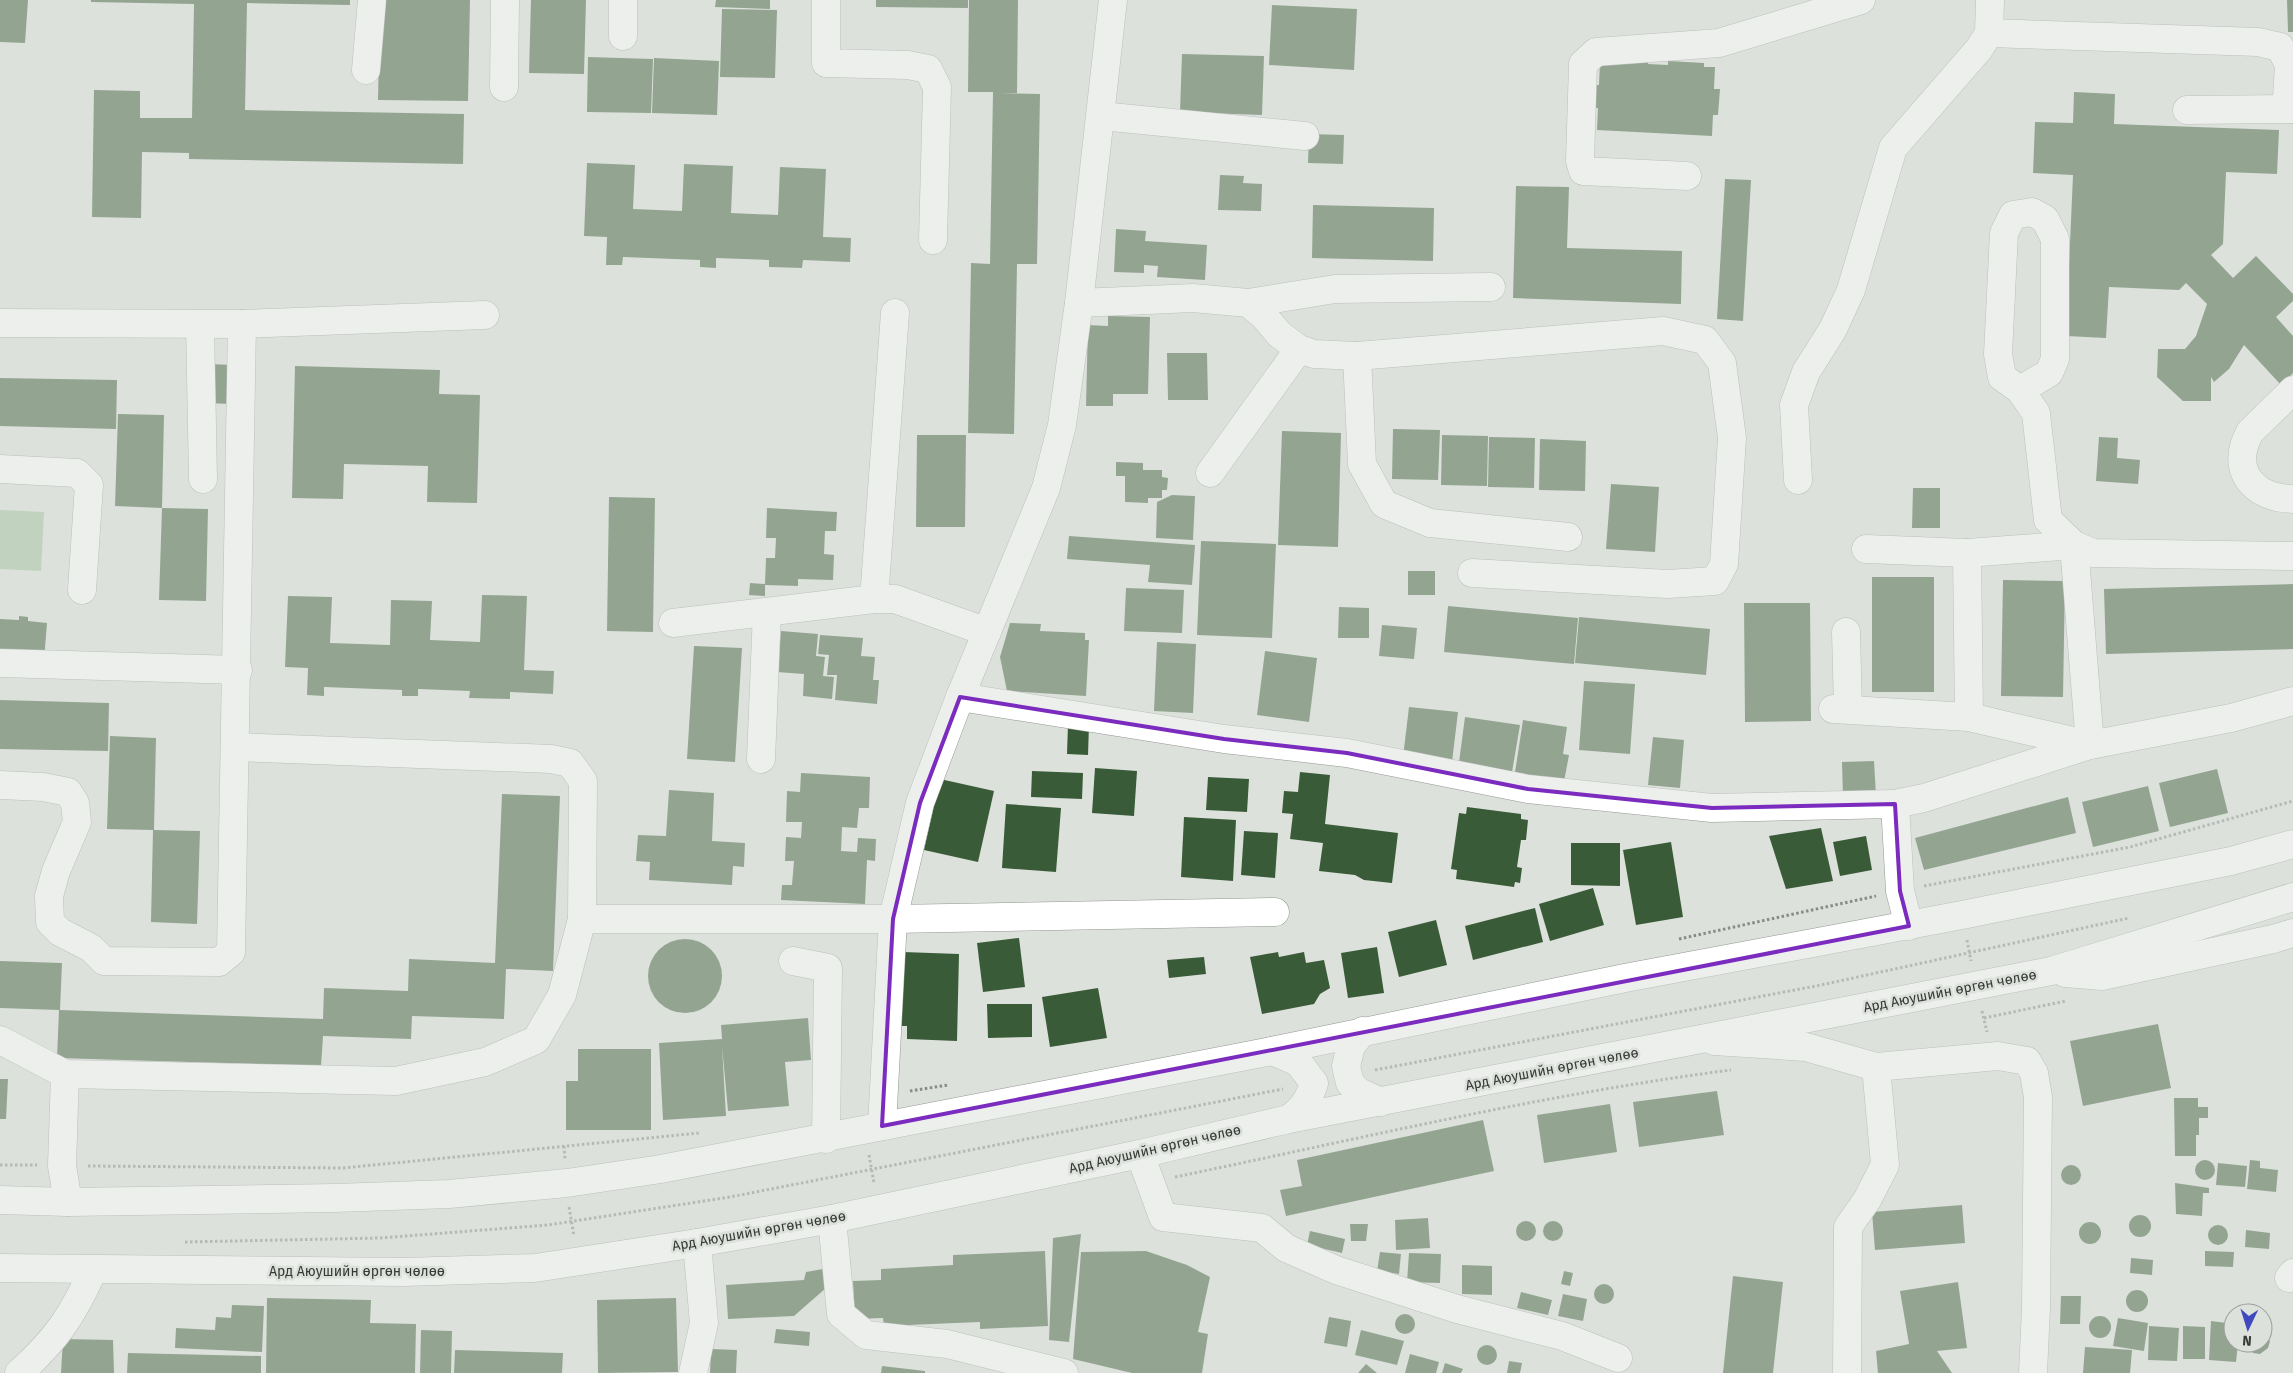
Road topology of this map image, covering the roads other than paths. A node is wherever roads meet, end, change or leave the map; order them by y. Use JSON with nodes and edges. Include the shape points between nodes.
{"nodes":[{"id":1,"x":372,"y":0,"type":"edge"},
{"id":2,"x":504,"y":0,"type":"edge"},
{"id":3,"x":623,"y":0,"type":"edge"},
{"id":4,"x":826,"y":0,"type":"edge"},
{"id":5,"x":1113,"y":0,"type":"edge"},
{"id":6,"x":1861,"y":0,"type":"edge"},
{"id":7,"x":1990,"y":0,"type":"edge"},
{"id":8,"x":1989,"y":34,"type":"junction"},
{"id":9,"x":623,"y":36,"type":"dead end"},
{"id":10,"x":366,"y":70,"type":"dead end"},
{"id":11,"x":504,"y":87,"type":"dead end"},
{"id":12,"x":2293,"y":109,"type":"edge"},
{"id":13,"x":2187,"y":110,"type":"dead end"},
{"id":14,"x":1100,"y":116,"type":"junction"},
{"id":15,"x":1305,"y":136,"type":"dead end"},
{"id":16,"x":1687,"y":176,"type":"dead end"},
{"id":17,"x":933,"y":240,"type":"dead end"},
{"id":18,"x":1490,"y":287,"type":"dead end"},
{"id":19,"x":1248,"y":303,"type":"junction"},
{"id":20,"x":1079,"y":304,"type":"junction"},
{"id":21,"x":894,"y":313,"type":"dead end"},
{"id":22,"x":485,"y":315,"type":"dead end"},
{"id":23,"x":0,"y":323,"type":"edge"},
{"id":24,"x":200,"y":324,"type":"junction"},
{"id":25,"x":242,"y":324,"type":"junction"},
{"id":26,"x":1298,"y":349,"type":"junction"},
{"id":27,"x":1357,"y":356,"type":"junction"},
{"id":28,"x":2020,"y":390,"type":"junction"},
{"id":29,"x":2293,"y":390,"type":"edge"},
{"id":30,"x":0,"y":469,"type":"edge"},
{"id":31,"x":1210,"y":473,"type":"dead end"},
{"id":32,"x":203,"y":479,"type":"dead end"},
{"id":33,"x":1798,"y":480,"type":"dead end"},
{"id":34,"x":2293,"y":499,"type":"edge"},
{"id":35,"x":1568,"y":537,"type":"dead end"},
{"id":36,"x":2074,"y":545,"type":"junction"},
{"id":37,"x":1866,"y":548,"type":"dead end"},
{"id":38,"x":1967,"y":553,"type":"junction"},
{"id":39,"x":2293,"y":556,"type":"edge"},
{"id":40,"x":1472,"y":573,"type":"dead end"},
{"id":41,"x":82,"y":590,"type":"dead end"},
{"id":42,"x":874,"y":599,"type":"junction"},
{"id":43,"x":767,"y":612,"type":"junction"},
{"id":44,"x":673,"y":623,"type":"dead end"},
{"id":45,"x":987,"y":632,"type":"junction"},
{"id":46,"x":1846,"y":632,"type":"dead end"},
{"id":47,"x":0,"y":663,"type":"edge"},
{"id":48,"x":238,"y":670,"type":"junction"},
{"id":49,"x":960,"y":697,"type":"junction"},
{"id":50,"x":2293,"y":701,"type":"edge"},
{"id":51,"x":1969,"y":718,"type":"junction"},
{"id":52,"x":2090,"y":745,"type":"junction"},
{"id":53,"x":236,"y":747,"type":"junction"},
{"id":54,"x":761,"y":759,"type":"dead end"},
{"id":55,"x":0,"y":785,"type":"edge"},
{"id":56,"x":1895,"y":804,"type":"junction"},
{"id":57,"x":2293,"y":844,"type":"edge"},
{"id":58,"x":2293,"y":848,"type":"edge"},
{"id":59,"x":2231,"y":861,"type":"junction"},
{"id":60,"x":2293,"y":897,"type":"edge"},
{"id":61,"x":1275,"y":912,"type":"dead end"},
{"id":62,"x":582,"y":919,"type":"junction"},
{"id":63,"x":893,"y":919,"type":"junction"},
{"id":64,"x":1909,"y":926,"type":"junction"},
{"id":65,"x":2293,"y":933,"type":"edge"},
{"id":66,"x":792,"y":961,"type":"dead end"},
{"id":67,"x":2051,"y":971,"type":"junction"},
{"id":68,"x":1363,"y":1031,"type":"junction"},
{"id":69,"x":0,"y":1040,"type":"edge"},
{"id":70,"x":1702,"y":1040,"type":"junction"},
{"id":71,"x":1272,"y":1051,"type":"junction"},
{"id":72,"x":1876,"y":1067,"type":"junction"},
{"id":73,"x":65,"y":1074,"type":"junction"},
{"id":74,"x":1381,"y":1102,"type":"junction"},
{"id":75,"x":1289,"y":1119,"type":"junction"},
{"id":76,"x":874,"y":1128,"type":"junction"},
{"id":77,"x":826,"y":1139,"type":"junction"},
{"id":78,"x":1140,"y":1154,"type":"junction"},
{"id":79,"x":0,"y":1200,"type":"edge"},
{"id":80,"x":68,"y":1202,"type":"junction"},
{"id":81,"x":832,"y":1219,"type":"junction"},
{"id":82,"x":697,"y":1243,"type":"junction"},
{"id":83,"x":0,"y":1268,"type":"edge"},
{"id":84,"x":94,"y":1270,"type":"junction"},
{"id":85,"x":1618,"y":1358,"type":"dead end"},
{"id":86,"x":19,"y":1373,"type":"edge"},
{"id":87,"x":693,"y":1373,"type":"edge"},
{"id":88,"x":1064,"y":1373,"type":"edge"},
{"id":89,"x":1848,"y":1373,"type":"edge"},
{"id":90,"x":2033,"y":1373,"type":"edge"}],
"edges":[{"from":1,"to":10,"type":"main road"},
{"from":2,"to":11,"type":"main road"},
{"from":3,"to":9,"type":"main road"},
{"from":4,"to":17,"type":"main road","via":[[826,63],[908,65],[928,69],[937,87]]},
{"from":5,"to":14,"type":"main road"},
{"from":6,"to":16,"type":"main road","via":[[1719,43],[1596,52],[1588,57],[1583,64],[1580,161],[1583,171]]},
{"from":7,"to":8,"type":"main road"},
{"from":8,"to":12,"type":"main road","via":[[2258,42],[2280,47],[2289,64],[2287,98]]},
{"from":8,"to":33,"type":"main road","via":[[1893,148],[1851,290],[1833,329],[1806,372],[1794,405]]},
{"from":12,"to":13,"type":"main road"},
{"from":14,"to":15,"type":"main road"},
{"from":14,"to":20,"type":"main road"},
{"from":18,"to":19,"type":"main road","via":[[1335,289]]},
{"from":19,"to":20,"type":"main road","via":[[1192,298]]},
{"from":19,"to":26,"type":"main road"},
{"from":20,"to":45,"type":"main road","via":[[1062,424],[1046,488]]},
{"from":21,"to":42,"type":"main road"},
{"from":22,"to":25,"type":"main road"},
{"from":23,"to":24,"type":"main road"},
{"from":24,"to":25,"type":"main road"},
{"from":24,"to":32,"type":"main road"},
{"from":25,"to":48,"type":"main road"},
{"from":26,"to":27,"type":"main road","via":[[1314,354]]},
{"from":26,"to":31,"type":"main road"},
{"from":27,"to":35,"type":"main road","via":[[1362,464],[1384,504],[1430,523]]},
{"from":27,"to":40,"type":"main road","via":[[1663,331],[1705,340],[1722,363],[1732,438],[1724,564],[1714,581],[1668,584]]},
{"from":28,"to":28,"type":"main road","via":[[2002,377],[1998,354],[2004,234],[2013,215],[2032,212],[2045,218],[2055,239],[2056,359],[2049,373]]},
{"from":28,"to":36,"type":"main road","via":[[2036,413],[2048,520]]},
{"from":29,"to":34,"type":"main road","via":[[2250,432],[2242,456],[2252,486],[2272,496]]},
{"from":30,"to":41,"type":"main road","via":[[77,473],[89,485]]},
{"from":36,"to":38,"type":"main road"},
{"from":36,"to":39,"type":"main road","via":[[2094,553]]},
{"from":36,"to":52,"type":"main road"},
{"from":37,"to":38,"type":"main road"},
{"from":38,"to":51,"type":"main road"},
{"from":42,"to":43,"type":"main road"},
{"from":42,"to":45,"type":"main road","via":[[895,599]]},
{"from":43,"to":44,"type":"main road"},
{"from":43,"to":54,"type":"main road"},
{"from":45,"to":49,"type":"main road"},
{"from":46,"to":51,"type":"main road","via":[[1840,709]]},
{"from":47,"to":48,"type":"main road"},
{"from":48,"to":53,"type":"main road"},
{"from":49,"to":56,"type":"main road","via":[[1224,739],[1347,753],[1528,789],[1712,808]]},
{"from":49,"to":63,"type":"main road","via":[[920,803]]},
{"from":50,"to":52,"type":"main road","via":[[2231,718]]},
{"from":51,"to":52,"type":"main road"},
{"from":52,"to":56,"type":"main road","via":[[1924,798]]},
{"from":53,"to":55,"type":"main road","via":[[231,952],[219,962],[104,962],[90,948],[60,932],[50,922],[49,896],[77,822],[75,803],[68,792]]},
{"from":53,"to":62,"type":"main road","via":[[570,762],[583,781]]},
{"from":56,"to":64,"type":"main road","via":[[1900,891]]},
{"from":57,"to":59,"type":"main road"},
{"from":58,"to":59,"type":"main road"},
{"from":59,"to":64,"type":"main road"},
{"from":60,"to":67,"type":"main road","name":"Ард Аюушийн өргөн чөлөө"},
{"from":61,"to":63,"type":"main road"},
{"from":62,"to":63,"type":"main road"},
{"from":62,"to":73,"type":"main road","via":[[562,995],[536,1040],[485,1062],[396,1081]]},
{"from":63,"to":76,"type":"main road","via":[[884,1096]]},
{"from":64,"to":68,"type":"main road","via":[[1625,978]]},
{"from":65,"to":67,"type":"main road","via":[[2102,976]]},
{"from":66,"to":77,"type":"main road","via":[[828,968]]},
{"from":67,"to":70,"type":"main road","name":"Ард Аюушийн өргөн чөлөө"},
{"from":68,"to":71,"type":"main road"},
{"from":68,"to":74,"type":"main road","via":[[1351,1046],[1346,1066],[1350,1082],[1359,1092]]},
{"from":69,"to":73,"type":"main road"},
{"from":70,"to":72,"type":"main road","via":[[1806,1047]]},
{"from":70,"to":74,"type":"main road","name":"Ард Аюушийн өргөн чөлөө"},
{"from":71,"to":75,"type":"main road","via":[[1298,1062],[1314,1083],[1304,1108]]},
{"from":71,"to":76,"type":"main road"},
{"from":72,"to":89,"type":"main road","via":[[1885,1165],[1848,1227]]},
{"from":72,"to":90,"type":"main road","via":[[1998,1056],[2027,1061],[2034,1073],[2038,1129]]},
{"from":73,"to":80,"type":"main road","via":[[62,1166]]},
{"from":74,"to":75,"type":"main road","name":"Ард Аюушийн өргөн чөлөө"},
{"from":75,"to":78,"type":"main road","name":"Ард Аюушийн өргөн чөлөө"},
{"from":76,"to":77,"type":"main road"},
{"from":77,"to":80,"type":"main road","via":[[566,1184],[449,1194]]},
{"from":78,"to":81,"type":"main road","name":"Ард Аюушийн өргөн чөлөө"},
{"from":78,"to":85,"type":"main road","via":[[1163,1217],[1262,1228],[1286,1248],[1336,1270],[1457,1309],[1562,1336]]},
{"from":79,"to":80,"type":"main road"},
{"from":81,"to":82,"type":"main road","name":"Ард Аюушийн өргөн чөлөө"},
{"from":81,"to":88,"type":"main road","via":[[841,1314],[866,1335],[947,1344]]},
{"from":82,"to":84,"type":"main road","name":"Ард Аюушийн өргөн чөлөө","via":[[535,1268],[404,1272]]},
{"from":82,"to":87,"type":"main road","via":[[704,1323]]},
{"from":83,"to":84,"type":"main road","name":"Ард Аюушийн өргөн чөлөө"},
{"from":84,"to":86,"type":"main road","via":[[77,1306],[56,1337]]}]}
